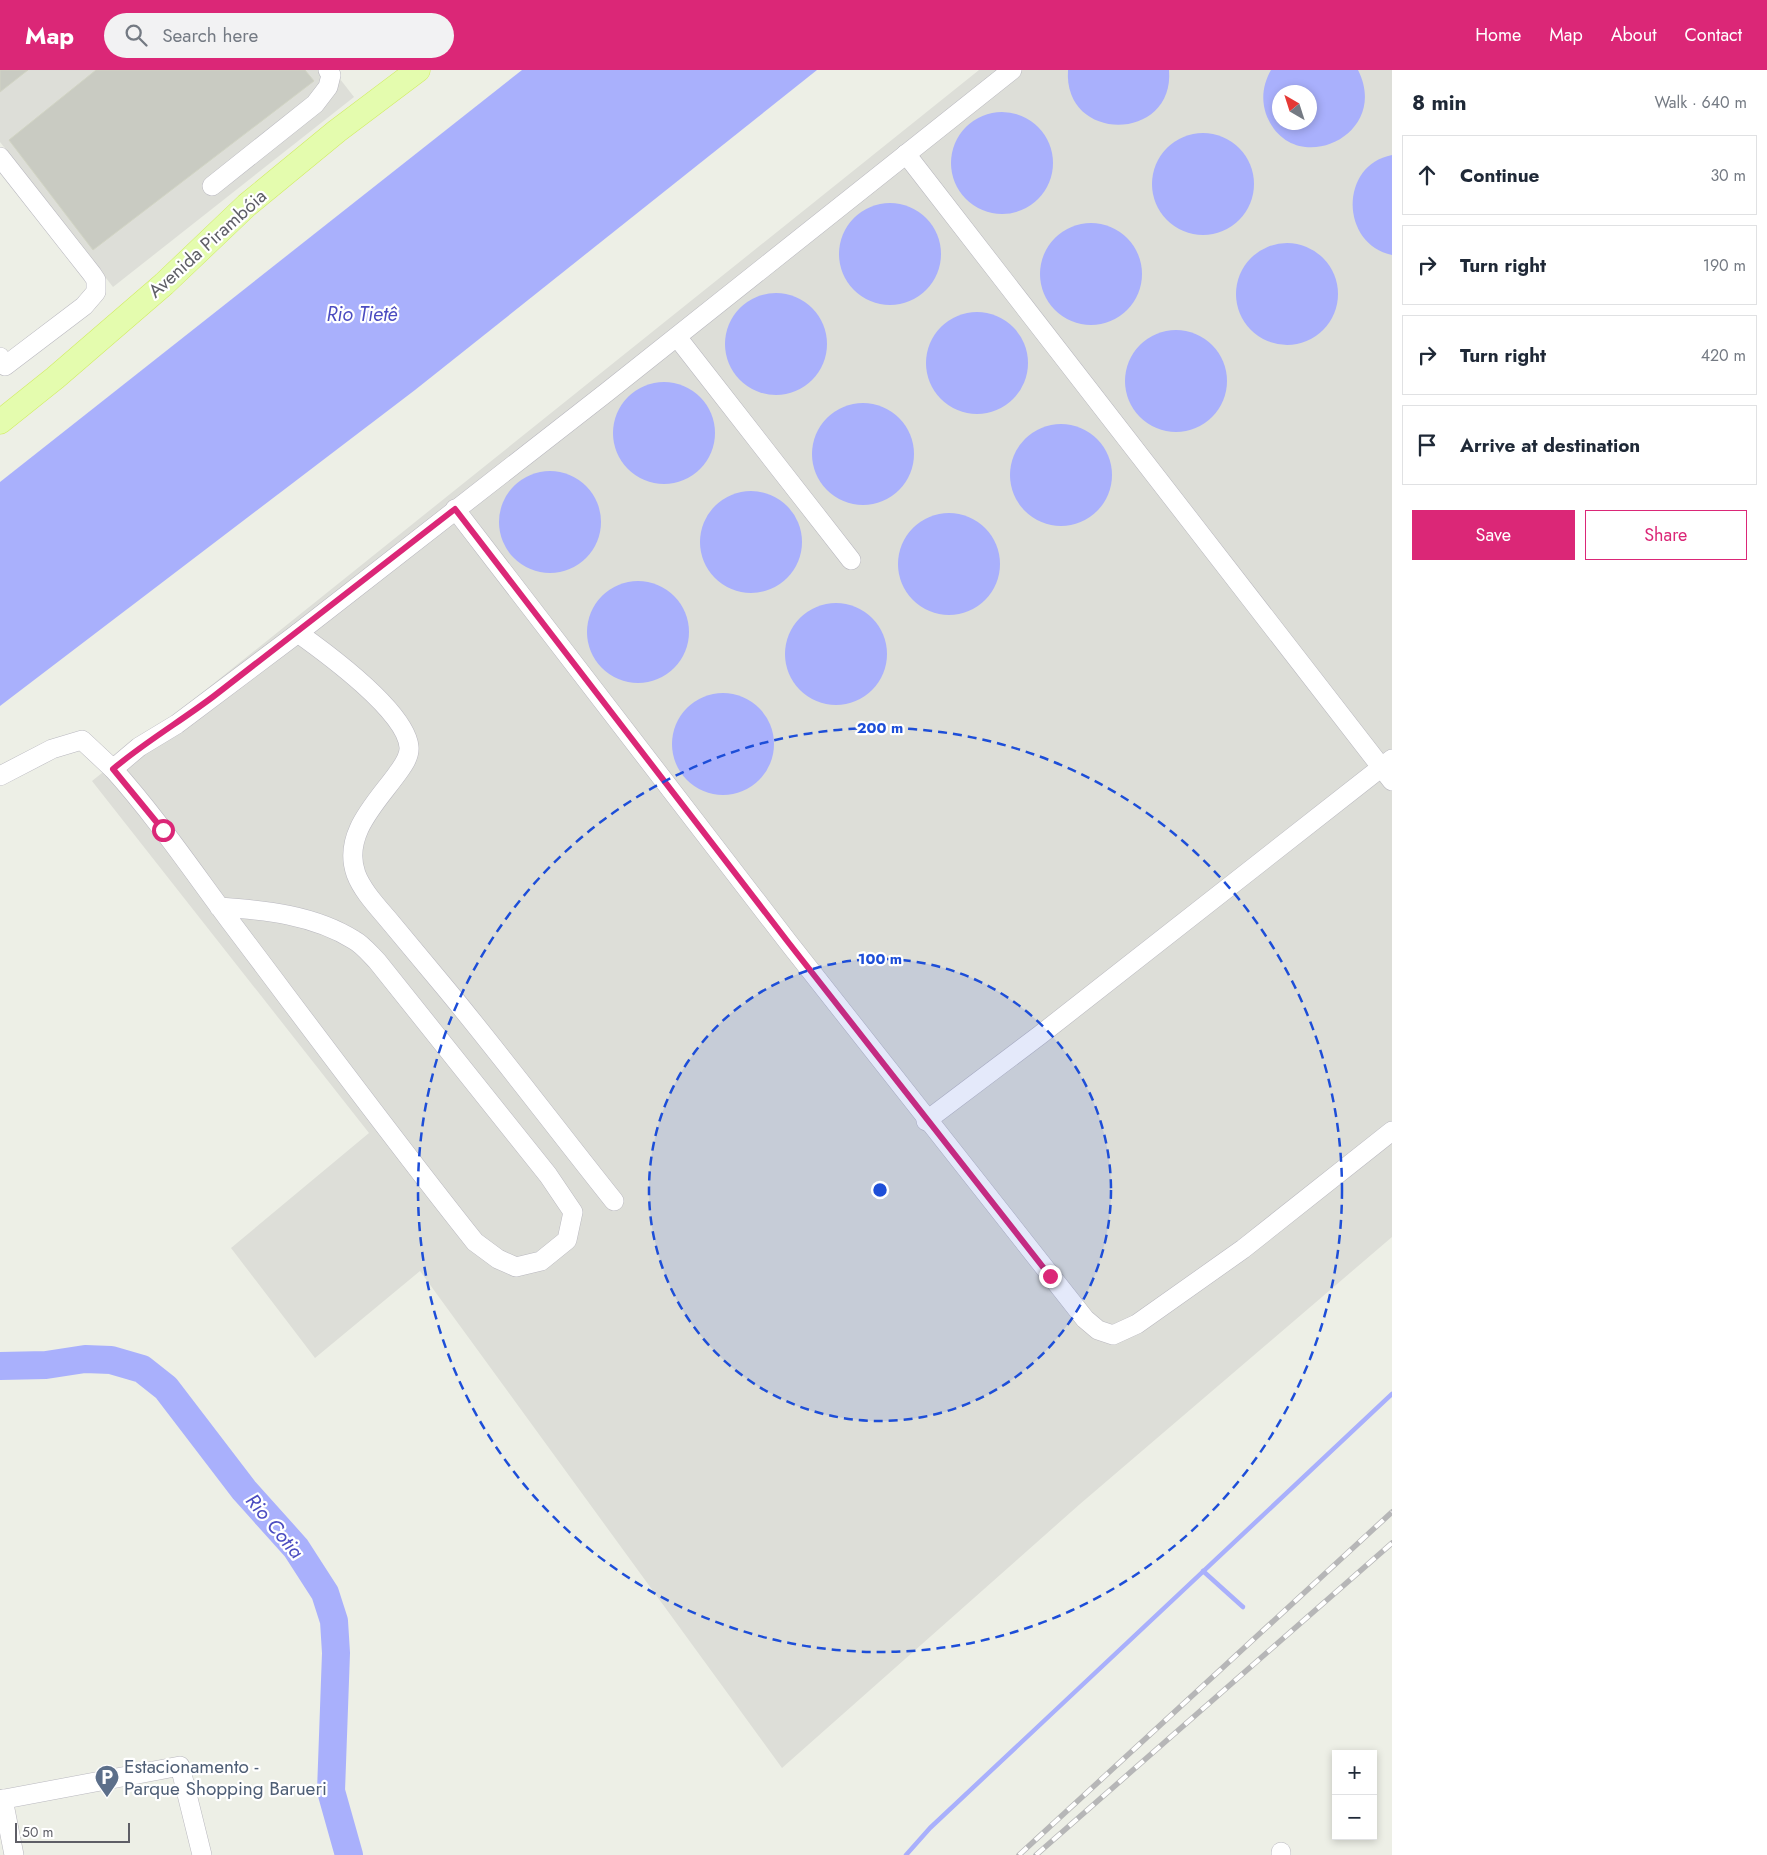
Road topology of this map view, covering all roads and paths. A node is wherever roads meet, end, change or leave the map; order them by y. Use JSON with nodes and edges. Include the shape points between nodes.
{"nodes":[{"id":1,"x":328,"y":70,"type":"edge"},
{"id":2,"x":418,"y":70,"type":"edge"},
{"id":3,"x":1012,"y":70,"type":"edge"},
{"id":4,"x":906,"y":154,"type":"junction"},
{"id":5,"x":0,"y":157,"type":"edge"},
{"id":6,"x":212,"y":186,"type":"dead end"},
{"id":7,"x":677,"y":337,"type":"junction"},
{"id":8,"x":0,"y":357,"type":"edge"},
{"id":9,"x":0,"y":422,"type":"edge"},
{"id":10,"x":455,"y":509,"type":"junction"},
{"id":11,"x":851,"y":560,"type":"dead end"},
{"id":12,"x":298,"y":633,"type":"junction"},
{"id":13,"x":113,"y":769,"type":"junction"},
{"id":14,"x":1388,"y":769,"type":"edge"},
{"id":15,"x":0,"y":776,"type":"edge"},
{"id":16,"x":219,"y":907,"type":"junction"},
{"id":17,"x":926,"y":1120,"type":"junction"},
{"id":18,"x":1392,"y":1132,"type":"edge"},
{"id":19,"x":614,"y":1201,"type":"dead end"},
{"id":20,"x":2,"y":1800,"type":"edge"},
{"id":21,"x":14,"y":1855,"type":"edge"},
{"id":22,"x":202,"y":1855,"type":"edge"}],
"edges":[{"from":1,"to":6,"type":"street","via":[[331,75],[328,87],[315,104]]},
{"from":2,"to":9,"type":"main road","name":"Avenida Pirambóia","via":[[336,131],[247,205],[164,284]]},
{"from":3,"to":4,"type":"street"},
{"from":4,"to":7,"type":"street"},
{"from":4,"to":14,"type":"street"},
{"from":5,"to":8,"type":"street","via":[[96,280],[96,292],[84,306],[6,366]]},
{"from":7,"to":10,"type":"street"},
{"from":7,"to":11,"type":"street"},
{"from":10,"to":12,"type":"street"},
{"from":10,"to":17,"type":"street"},
{"from":12,"to":13,"type":"street"},
{"from":12,"to":19,"type":"street","via":[[334,659],[373,694],[394,717],[410,748],[404,764],[370,808],[354,838],[356,874],[372,900]]},
{"from":13,"to":15,"type":"street","via":[[82,740],[52,749]]},
{"from":13,"to":16,"type":"street"},
{"from":14,"to":17,"type":"street"},
{"from":16,"to":16,"type":"street","via":[[266,910],[298,918],[355,940],[377,961],[548,1175],[572,1212],[567,1240],[541,1261],[516,1267],[498,1260],[475,1242]]},
{"from":17,"to":18,"type":"street","via":[[1084,1319],[1098,1330],[1112,1335],[1137,1324],[1243,1249]]},
{"from":20,"to":21,"type":"street"},
{"from":20,"to":22,"type":"street","via":[[180,1766]]}]}
